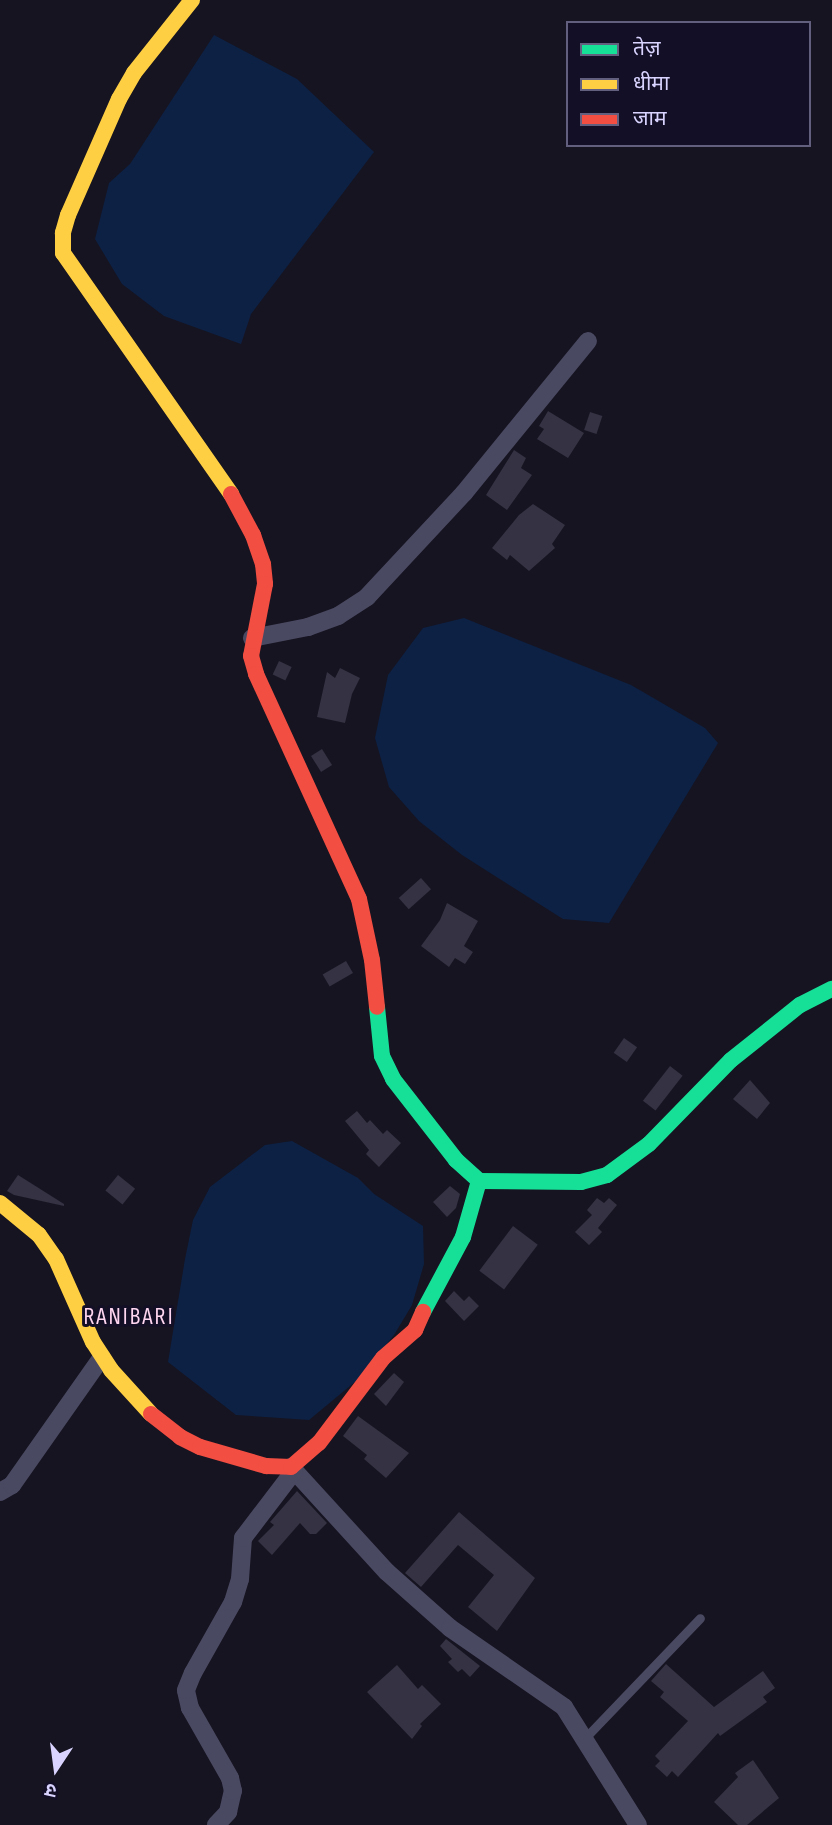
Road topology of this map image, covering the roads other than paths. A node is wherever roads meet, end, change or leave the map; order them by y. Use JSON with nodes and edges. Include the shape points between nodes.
{"nodes":[{"id":1,"x":192,"y":0,"type":"edge"},
{"id":2,"x":588,"y":341,"type":"dead end"},
{"id":3,"x":252,"y":638,"type":"junction"},
{"id":4,"x":832,"y":989,"type":"edge"},
{"id":5,"x":479,"y":1181,"type":"junction"},
{"id":6,"x":0,"y":1203,"type":"edge"},
{"id":7,"x":102,"y":1357,"type":"junction"},
{"id":8,"x":292,"y":1469,"type":"junction"},
{"id":9,"x":0,"y":1492,"type":"edge"},
{"id":10,"x":700,"y":1618,"type":"dead end"},
{"id":11,"x":585,"y":1738,"type":"junction"},
{"id":12,"x":216,"y":1825,"type":"edge"},
{"id":13,"x":638,"y":1825,"type":"edge"}],
"edges":[{"from":1,"to":3,"type":"street","via":[[134,73],[120,99],[68,215],[62,253],[239,505],[253,535],[265,584]]},
{"from":2,"to":3,"type":"street","via":[[464,493],[367,597],[338,616],[308,627]]},
{"from":3,"to":5,"type":"street","via":[[256,674],[359,899],[372,960],[382,1056],[393,1079],[456,1160]]},
{"from":4,"to":5,"type":"street","via":[[800,1005],[731,1060],[649,1144],[607,1175],[581,1182]]},
{"from":5,"to":8,"type":"street","via":[[463,1237],[415,1330],[383,1359],[319,1443]]},
{"from":6,"to":7,"type":"street","via":[[39,1235],[56,1259]]},
{"from":7,"to":8,"type":"street","via":[[142,1407],[180,1437],[226,1456]]},
{"from":7,"to":9,"type":"street","via":[[12,1485]]},
{"from":8,"to":11,"type":"street","via":[[387,1572],[450,1628],[564,1707]]},
{"from":8,"to":12,"type":"street","via":[[243,1538],[233,1602],[186,1690],[190,1708],[233,1791],[228,1812]]},
{"from":10,"to":11,"type":"lane"},
{"from":11,"to":13,"type":"street"}]}
